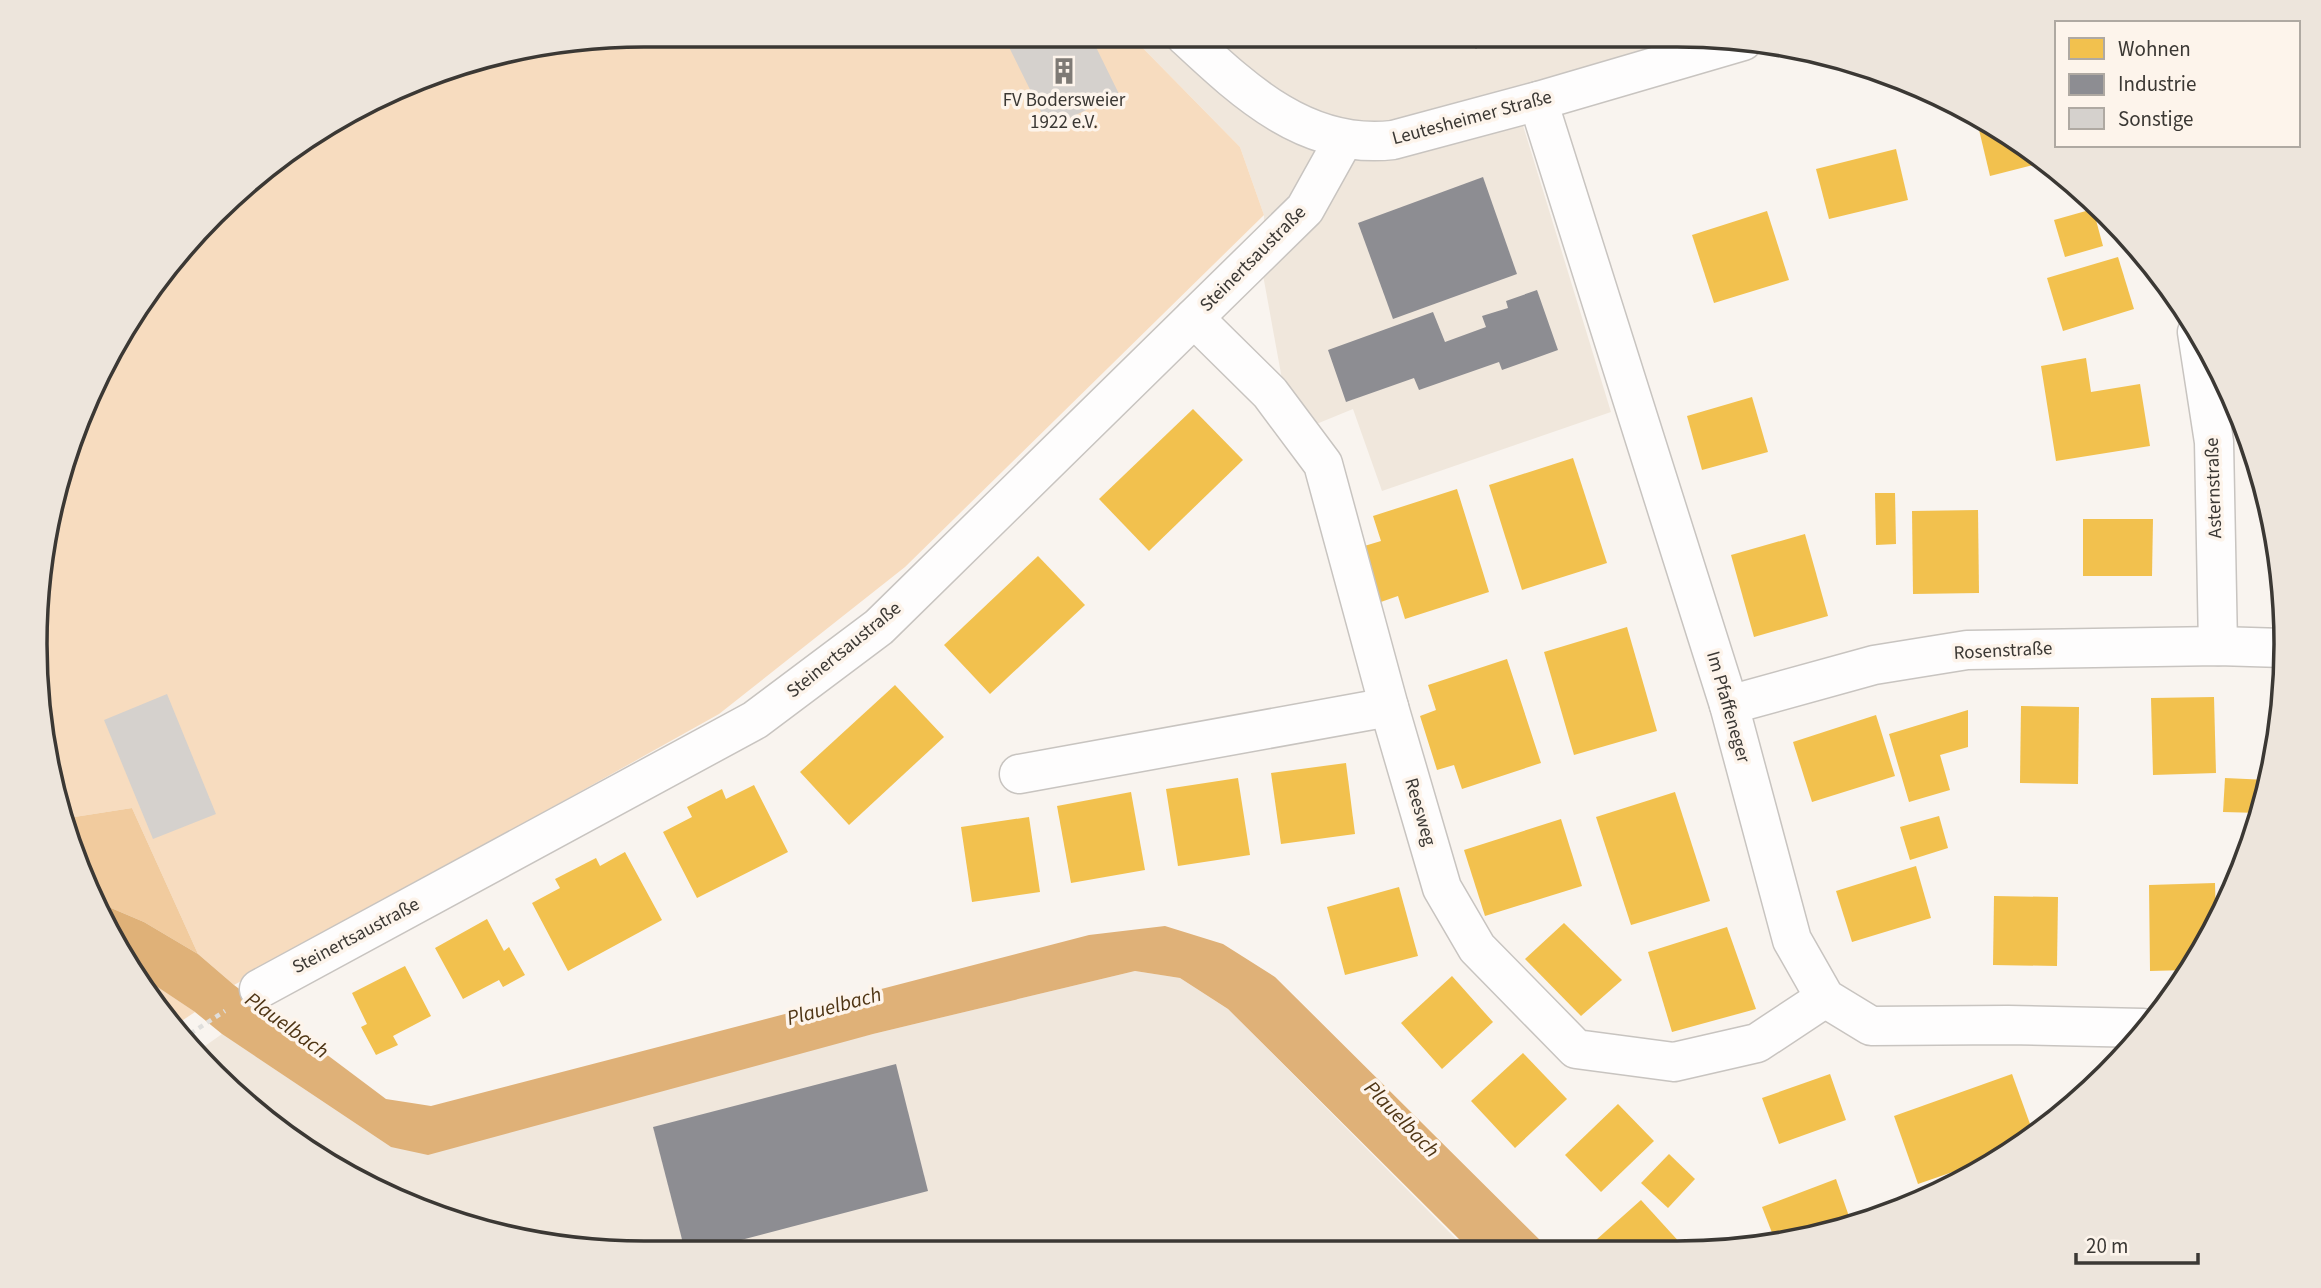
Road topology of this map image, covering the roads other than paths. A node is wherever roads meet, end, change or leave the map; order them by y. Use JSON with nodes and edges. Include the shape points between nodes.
{"nodes":[{"id":1,"x":1197,"y":47,"type":"edge"},
{"id":2,"x":1716,"y":49,"type":"edge"},
{"id":3,"x":1538,"y":102,"type":"junction"},
{"id":4,"x":1344,"y":139,"type":"junction"},
{"id":5,"x":1194,"y":318,"type":"junction"},
{"id":6,"x":2201,"y":360,"type":"edge"},
{"id":7,"x":2218,"y":646,"type":"junction"},
{"id":8,"x":2274,"y":648,"type":"edge"},
{"id":9,"x":1729,"y":705,"type":"junction"},
{"id":10,"x":1389,"y":708,"type":"junction"},
{"id":11,"x":1019,"y":774,"type":"dead end"},
{"id":12,"x":259,"y":989,"type":"dead end"},
{"id":13,"x":1825,"y":998,"type":"junction"},
{"id":14,"x":2133,"y":1028,"type":"edge"}],
"edges":[{"from":1,"to":4,"type":"street","name":"Leutesheimer Straße","via":[[1278,113]]},
{"from":2,"to":3,"type":"street","name":"Leutesheimer Straße"},
{"from":3,"to":4,"type":"street","name":"Leutesheimer Straße","via":[[1393,140]]},
{"from":3,"to":9,"type":"street","name":"Im Pfaffeneger"},
{"from":4,"to":5,"type":"street","name":"Steinertsaustraße","via":[[1305,209]]},
{"from":5,"to":10,"type":"street","name":"Reesweg","via":[[1270,393],[1323,464]]},
{"from":5,"to":12,"type":"street","name":"Steinertsaustraße","via":[[880,627],[755,720]]},
{"from":6,"to":7,"type":"street","name":"Asternstraße","via":[[2214,442]]},
{"from":7,"to":8,"type":"street","name":"Rosenstraße"},
{"from":7,"to":9,"type":"street","name":"Rosenstraße","via":[[1967,650],[1874,666]]},
{"from":9,"to":13,"type":"street","name":"Im Pfaffeneger","via":[[1792,940]]},
{"from":10,"to":11,"type":"street"},
{"from":10,"to":13,"type":"street","name":"Reesweg","via":[[1442,888],[1477,948],[1576,1049],[1674,1062],[1757,1043]]},
{"from":13,"to":14,"type":"street","name":"Im Pfaffeneger","via":[[1871,1026]]}]}
